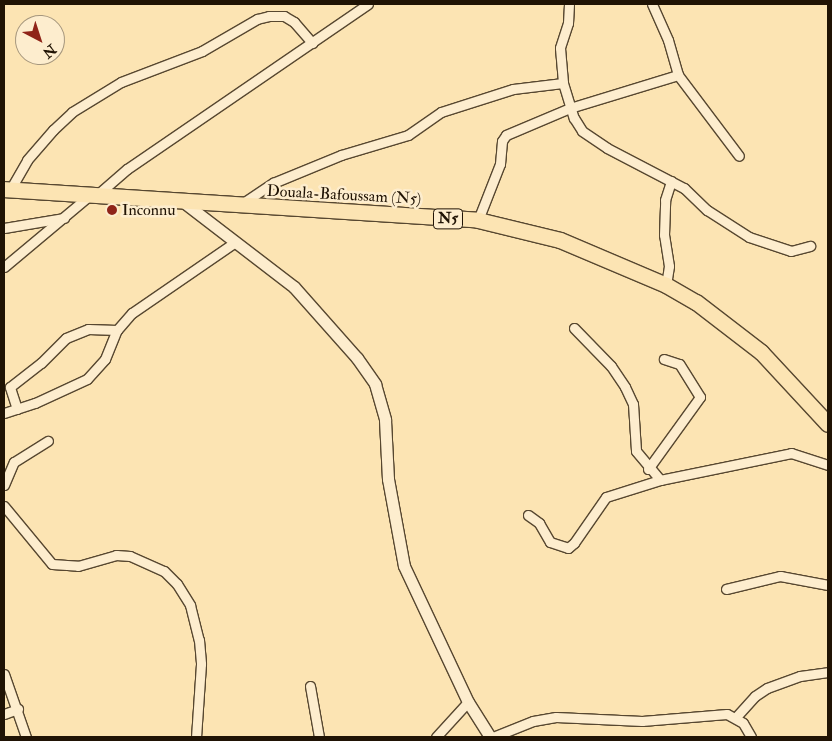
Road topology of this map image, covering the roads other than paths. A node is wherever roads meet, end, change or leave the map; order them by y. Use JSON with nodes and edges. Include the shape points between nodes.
{"nodes":[{"id":1,"x":368,"y":4,"type":"edge"},
{"id":2,"x":569,"y":4,"type":"edge"},
{"id":3,"x":652,"y":4,"type":"edge"},
{"id":4,"x":312,"y":43,"type":"junction"},
{"id":5,"x":678,"y":75,"type":"junction"},
{"id":6,"x":563,"y":83,"type":"junction"},
{"id":7,"x":570,"y":108,"type":"junction"},
{"id":8,"x":739,"y":156,"type":"dead end"},
{"id":9,"x":671,"y":180,"type":"junction"},
{"id":10,"x":7,"y":190,"type":"edge"},
{"id":11,"x":93,"y":195,"type":"junction"},
{"id":12,"x":182,"y":201,"type":"junction"},
{"id":13,"x":240,"y":206,"type":"junction"},
{"id":14,"x":64,"y":218,"type":"junction"},
{"id":15,"x":478,"y":220,"type":"junction"},
{"id":16,"x":4,"y":228,"type":"edge"},
{"id":17,"x":234,"y":243,"type":"junction"},
{"id":18,"x":810,"y":246,"type":"dead end"},
{"id":19,"x":4,"y":267,"type":"edge"},
{"id":20,"x":666,"y":285,"type":"junction"},
{"id":21,"x":574,"y":328,"type":"dead end"},
{"id":22,"x":117,"y":330,"type":"junction"},
{"id":23,"x":664,"y":360,"type":"dead end"},
{"id":24,"x":17,"y":409,"type":"junction"},
{"id":25,"x":4,"y":413,"type":"edge"},
{"id":26,"x":828,"y":424,"type":"edge"},
{"id":27,"x":48,"y":441,"type":"dead end"},
{"id":28,"x":828,"y":465,"type":"edge"},
{"id":29,"x":648,"y":469,"type":"junction"},
{"id":30,"x":660,"y":480,"type":"junction"},
{"id":31,"x":4,"y":485,"type":"edge"},
{"id":32,"x":4,"y":506,"type":"edge"},
{"id":33,"x":528,"y":515,"type":"dead end"},
{"id":34,"x":828,"y":585,"type":"edge"},
{"id":35,"x":726,"y":589,"type":"dead end"},
{"id":36,"x":828,"y":672,"type":"edge"},
{"id":37,"x":4,"y":674,"type":"edge"},
{"id":38,"x":310,"y":686,"type":"dead end"},
{"id":39,"x":468,"y":702,"type":"junction"},
{"id":40,"x":18,"y":710,"type":"junction"},
{"id":41,"x":4,"y":714,"type":"edge"},
{"id":42,"x":736,"y":717,"type":"junction"},
{"id":43,"x":26,"y":737,"type":"edge"},
{"id":44,"x":196,"y":737,"type":"edge"},
{"id":45,"x":318,"y":737,"type":"edge"},
{"id":46,"x":436,"y":737,"type":"edge"},
{"id":47,"x":492,"y":737,"type":"edge"},
{"id":48,"x":751,"y":737,"type":"edge"}],
"edges":[{"from":1,"to":4,"type":"street"},
{"from":2,"to":6,"type":"street","via":[[568,22],[560,48]]},
{"from":3,"to":5,"type":"street","via":[[668,40]]},
{"from":4,"to":10,"type":"street","via":[[294,22],[284,16],[269,16],[257,19],[202,51],[121,82],[72,112],[53,130]]},
{"from":4,"to":11,"type":"street"},
{"from":5,"to":7,"type":"street"},
{"from":5,"to":8,"type":"street"},
{"from":6,"to":7,"type":"street"},
{"from":6,"to":13,"type":"street","via":[[513,89],[441,112],[408,134],[341,155],[273,183]]},
{"from":7,"to":9,"type":"street","via":[[577,125],[589,136]]},
{"from":7,"to":15,"type":"street","via":[[506,135],[502,141],[500,164]]},
{"from":9,"to":18,"type":"street","via":[[691,193],[707,210],[749,237],[790,251]]},
{"from":9,"to":20,"type":"street","via":[[665,200],[664,235],[669,266]]},
{"from":10,"to":11,"type":"highway","name":"Douala-Bafoussam (N5)","number":"N5"},
{"from":11,"to":12,"type":"highway","name":"Douala-Bafoussam (N5)","number":"N5"},
{"from":11,"to":14,"type":"street"},
{"from":12,"to":13,"type":"highway","name":"Douala-Bafoussam (N5)","number":"N5"},
{"from":12,"to":17,"type":"street"},
{"from":13,"to":15,"type":"highway","name":"Douala-Bafoussam (N5)","number":"N5"},
{"from":14,"to":16,"type":"street"},
{"from":14,"to":19,"type":"street"},
{"from":15,"to":20,"type":"highway","name":"Douala-Bafoussam (N5)","number":"N5","via":[[560,240]]},
{"from":17,"to":22,"type":"street","via":[[153,296]]},
{"from":17,"to":39,"type":"street","via":[[312,303],[375,384],[385,420],[388,479],[404,566]]},
{"from":20,"to":26,"type":"highway","name":"Douala-Bafoussam (N5)","number":"N5","via":[[696,302],[761,352]]},
{"from":21,"to":29,"type":"street","via":[[611,366],[625,388],[633,404],[633,442]]},
{"from":22,"to":24,"type":"street","via":[[105,358],[87,379]]},
{"from":22,"to":24,"type":"street","via":[[88,328],[66,338],[41,364],[10,387]]},
{"from":23,"to":29,"type":"street","via":[[679,364],[700,396]]},
{"from":24,"to":25,"type":"street"},
{"from":27,"to":31,"type":"street","via":[[14,462]]},
{"from":28,"to":30,"type":"street","via":[[791,453]]},
{"from":29,"to":30,"type":"street"},
{"from":30,"to":33,"type":"street","via":[[606,497],[568,548],[550,542]]},
{"from":32,"to":44,"type":"street","via":[[52,564],[78,566],[116,554],[130,556],[164,571],[177,584],[190,605],[199,640],[201,664]]},
{"from":34,"to":35,"type":"street","via":[[780,576]]},
{"from":36,"to":42,"type":"street","via":[[800,676],[767,688]]},
{"from":37,"to":40,"type":"street"},
{"from":38,"to":45,"type":"street"},
{"from":39,"to":46,"type":"street"},
{"from":39,"to":47,"type":"street"},
{"from":40,"to":41,"type":"street"},
{"from":40,"to":43,"type":"street"},
{"from":42,"to":47,"type":"street","via":[[727,714],[642,721],[556,717],[533,721]]},
{"from":42,"to":48,"type":"street"}]}
